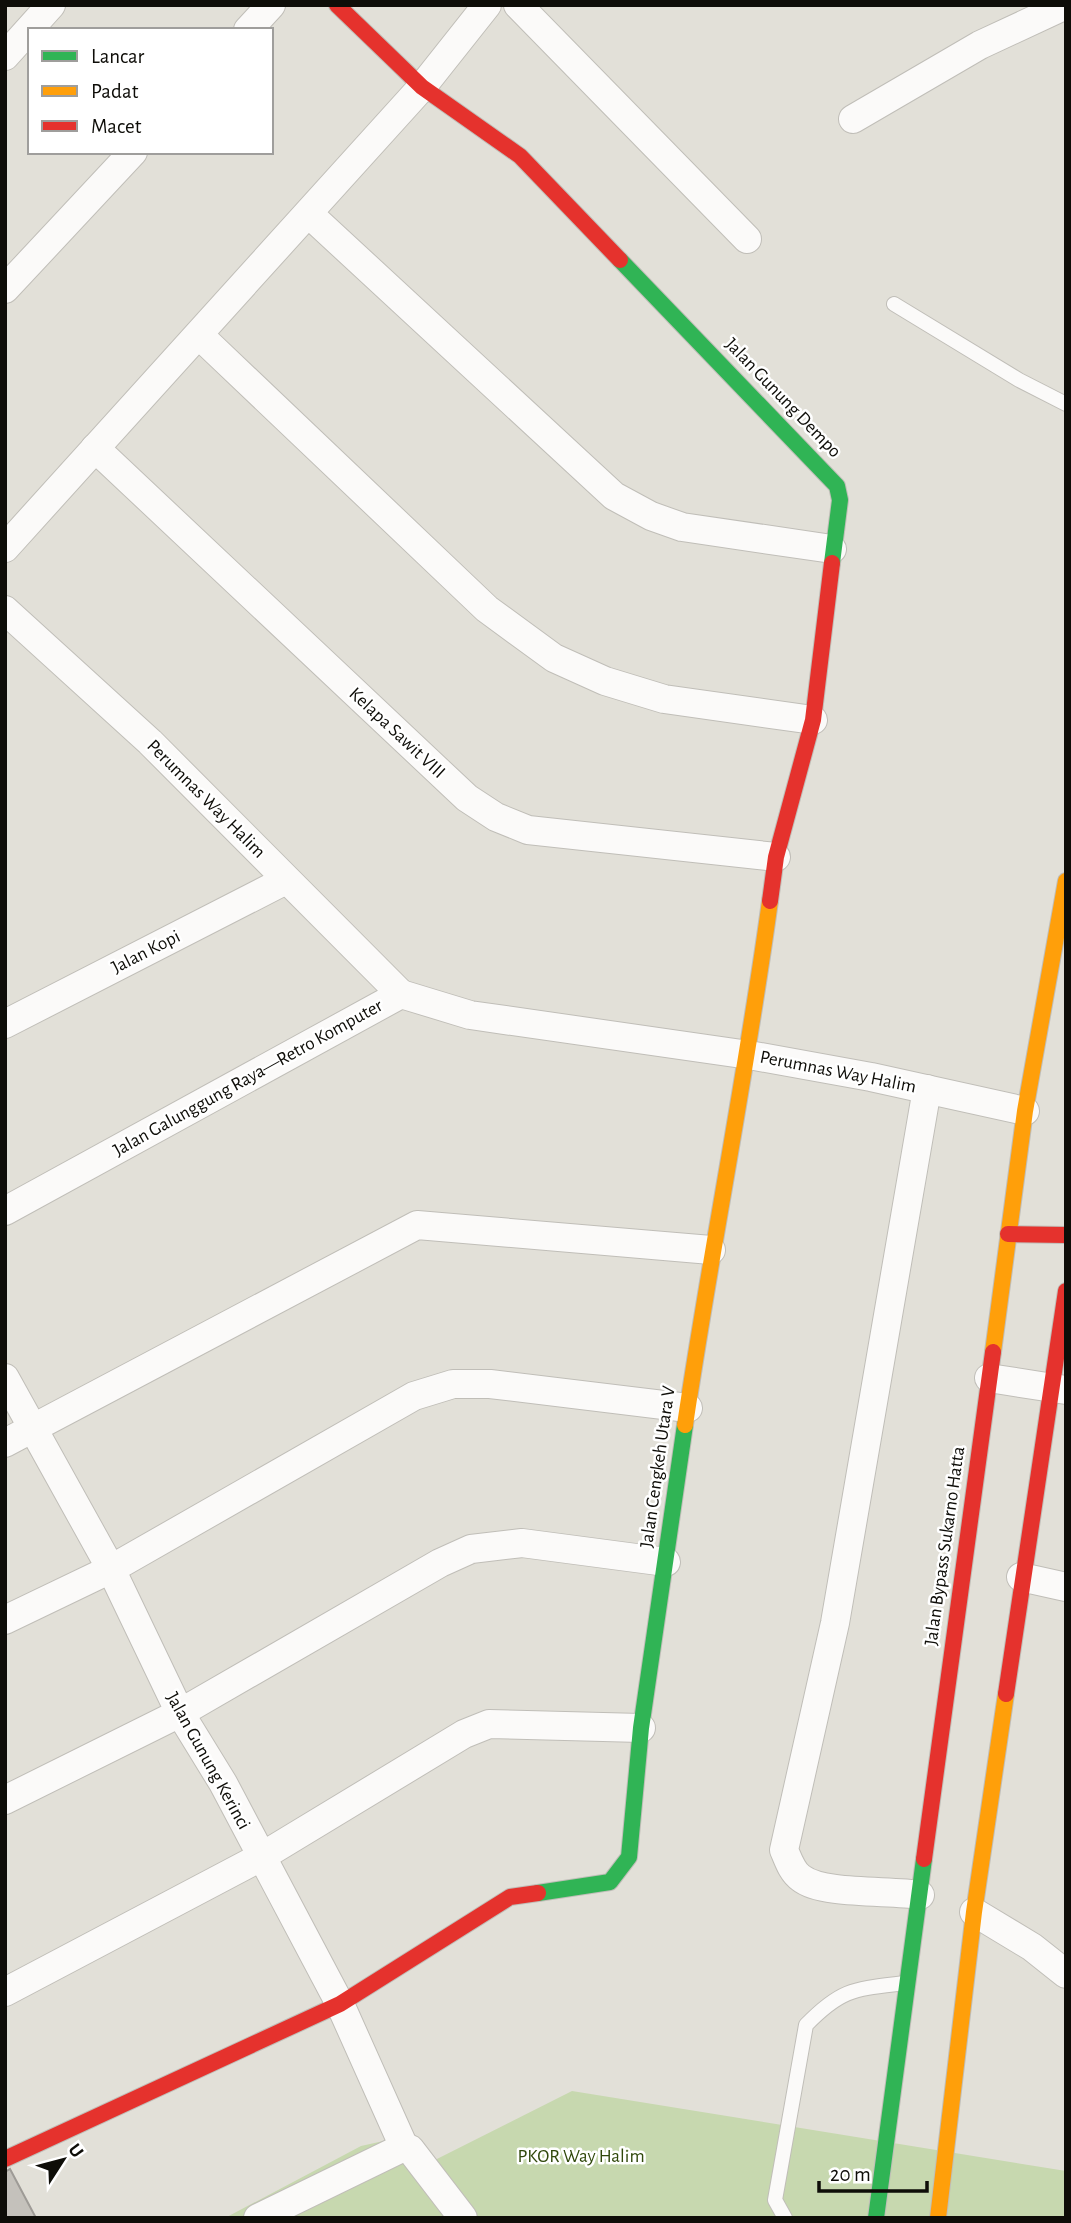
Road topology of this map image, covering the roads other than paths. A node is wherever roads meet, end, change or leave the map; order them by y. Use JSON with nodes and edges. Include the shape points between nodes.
{"nodes":[{"id":1,"x":51,"y":5,"type":"edge"},
{"id":2,"x":271,"y":5,"type":"edge"},
{"id":3,"x":337,"y":5,"type":"edge"},
{"id":4,"x":487,"y":5,"type":"edge"},
{"id":5,"x":518,"y":5,"type":"edge"},
{"id":6,"x":1066,"y":5,"type":"edge"},
{"id":7,"x":30,"y":28,"type":"edge"},
{"id":8,"x":250,"y":28,"type":"edge"},
{"id":9,"x":28,"y":30,"type":"edge"},
{"id":10,"x":5,"y":56,"type":"edge"},
{"id":11,"x":422,"y":87,"type":"junction"},
{"id":12,"x":853,"y":119,"type":"dead end"},
{"id":13,"x":131,"y":154,"type":"edge"},
{"id":14,"x":309,"y":214,"type":"junction"},
{"id":15,"x":747,"y":239,"type":"dead end"},
{"id":16,"x":5,"y":289,"type":"edge"},
{"id":17,"x":894,"y":304,"type":"dead end"},
{"id":18,"x":199,"y":335,"type":"junction"},
{"id":19,"x":1066,"y":404,"type":"edge"},
{"id":20,"x":95,"y":449,"type":"junction"},
{"id":21,"x":5,"y":548,"type":"edge"},
{"id":22,"x":832,"y":549,"type":"junction"},
{"id":23,"x":5,"y":610,"type":"edge"},
{"id":24,"x":813,"y":720,"type":"junction"},
{"id":25,"x":776,"y":857,"type":"junction"},
{"id":26,"x":286,"y":880,"type":"junction"},
{"id":27,"x":1066,"y":881,"type":"edge"},
{"id":28,"x":401,"y":994,"type":"junction"},
{"id":29,"x":5,"y":1024,"type":"edge"},
{"id":30,"x":749,"y":1055,"type":"junction"},
{"id":31,"x":927,"y":1089,"type":"junction"},
{"id":32,"x":1025,"y":1111,"type":"junction"},
{"id":33,"x":5,"y":1211,"type":"edge"},
{"id":34,"x":1008,"y":1234,"type":"junction"},
{"id":35,"x":1066,"y":1235,"type":"edge"},
{"id":36,"x":711,"y":1250,"type":"junction"},
{"id":37,"x":1066,"y":1291,"type":"edge"},
{"id":38,"x":5,"y":1378,"type":"edge"},
{"id":39,"x":989,"y":1378,"type":"junction"},
{"id":40,"x":1059,"y":1389,"type":"edge"},
{"id":41,"x":688,"y":1408,"type":"junction"},
{"id":42,"x":33,"y":1428,"type":"junction"},
{"id":43,"x":5,"y":1443,"type":"edge"},
{"id":44,"x":666,"y":1562,"type":"junction"},
{"id":45,"x":111,"y":1569,"type":"junction"},
{"id":46,"x":1021,"y":1577,"type":"junction"},
{"id":47,"x":1066,"y":1587,"type":"edge"},
{"id":48,"x":5,"y":1620,"type":"edge"},
{"id":49,"x":180,"y":1713,"type":"junction"},
{"id":50,"x":642,"y":1728,"type":"junction"},
{"id":51,"x":5,"y":1800,"type":"edge"},
{"id":52,"x":261,"y":1857,"type":"junction"},
{"id":53,"x":920,"y":1895,"type":"junction"},
{"id":54,"x":974,"y":1912,"type":"junction"},
{"id":55,"x":1066,"y":1946,"type":"edge"},
{"id":56,"x":1032,"y":1947,"type":"junction"},
{"id":57,"x":1066,"y":1974,"type":"edge"},
{"id":58,"x":906,"y":1983,"type":"junction"},
{"id":59,"x":5,"y":1992,"type":"edge"},
{"id":60,"x":340,"y":2004,"type":"junction"},
{"id":61,"x":404,"y":2147,"type":"junction"},
{"id":62,"x":5,"y":2159,"type":"edge"},
{"id":63,"x":258,"y":2218,"type":"edge"},
{"id":64,"x":463,"y":2218,"type":"edge"},
{"id":65,"x":785,"y":2218,"type":"edge"},
{"id":66,"x":876,"y":2218,"type":"edge"},
{"id":67,"x":938,"y":2218,"type":"edge"}],
"edges":[{"from":1,"to":7,"type":"street"},
{"from":2,"to":8,"type":"street"},
{"from":3,"to":11,"type":"main road","name":"Jalan Gunung Dempo"},
{"from":4,"to":11,"type":"street"},
{"from":5,"to":15,"type":"street"},
{"from":6,"to":12,"type":"street","via":[[980,45]]},
{"from":9,"to":10,"type":"street"},
{"from":11,"to":14,"type":"street"},
{"from":11,"to":22,"type":"main road","name":"Jalan Gunung Dempo","via":[[520,156],[830,477],[840,500]]},
{"from":13,"to":16,"type":"street"},
{"from":14,"to":18,"type":"street"},
{"from":14,"to":22,"type":"street","via":[[614,496],[682,527]]},
{"from":17,"to":19,"type":"lane"},
{"from":18,"to":20,"type":"street"},
{"from":18,"to":24,"type":"street","via":[[487,609],[554,658],[605,681],[664,699]]},
{"from":20,"to":21,"type":"street"},
{"from":20,"to":25,"type":"street","name":"Kelapa Sawit VIII","via":[[467,798],[496,817],[528,830]]},
{"from":22,"to":24,"type":"main road","name":"Jalan Gunung Dempo"},
{"from":23,"to":26,"type":"street","name":"Perumnas Way Halim","via":[[150,743]]},
{"from":24,"to":25,"type":"main road","name":"Jalan Gunung Dempo"},
{"from":25,"to":30,"type":"main road","name":"Jalan Gunung Dempo"},
{"from":26,"to":28,"type":"street","name":"Perumnas Way Halim"},
{"from":26,"to":29,"type":"street","name":"Jalan Kopi"},
{"from":27,"to":32,"type":"main road","name":"Jalan Bypass Sukarno Hatta"},
{"from":28,"to":30,"type":"street","name":"Jalan Galunggung Raya—Retro Komputer","via":[[470,1015]]},
{"from":28,"to":33,"type":"street","name":"Jalan Galunggung Raya—Retro Komputer"},
{"from":30,"to":31,"type":"street","name":"Perumnas Way Halim"},
{"from":30,"to":36,"type":"main road","name":"Jalan Cengkeh Utara V"},
{"from":31,"to":32,"type":"street","name":"Perumnas Way Halim"},
{"from":31,"to":53,"type":"street","via":[[835,1623],[784,1850],[799,1877],[818,1888]]},
{"from":32,"to":34,"type":"main road","name":"Jalan Bypass Sukarno Hatta"},
{"from":34,"to":35,"type":"main road"},
{"from":34,"to":39,"type":"main road","name":"Jalan Bypass Sukarno Hatta"},
{"from":36,"to":41,"type":"main road","name":"Jalan Cengkeh Utara V"},
{"from":36,"to":42,"type":"street","via":[[417,1224]]},
{"from":37,"to":40,"type":"main road"},
{"from":38,"to":42,"type":"street","name":"Jalan Gunung Kerinci"},
{"from":39,"to":40,"type":"street"},
{"from":39,"to":53,"type":"main road","name":"Jalan Bypass Sukarno Hatta"},
{"from":40,"to":46,"type":"main road"},
{"from":41,"to":44,"type":"main road","name":"Jalan Cengkeh Utara V"},
{"from":41,"to":45,"type":"street","via":[[491,1384],[453,1384],[414,1396]]},
{"from":42,"to":43,"type":"street"},
{"from":42,"to":45,"type":"street","name":"Jalan Gunung Kerinci"},
{"from":44,"to":49,"type":"street","via":[[522,1543],[471,1549]]},
{"from":44,"to":50,"type":"main road","name":"Jalan Cengkeh Utara V"},
{"from":45,"to":48,"type":"street"},
{"from":45,"to":49,"type":"street","name":"Jalan Gunung Kerinci"},
{"from":46,"to":47,"type":"street"},
{"from":46,"to":54,"type":"main road"},
{"from":49,"to":51,"type":"street"},
{"from":49,"to":52,"type":"street","name":"Jalan Gunung Kerinci"},
{"from":50,"to":52,"type":"street","via":[[489,1724],[464,1734]]},
{"from":50,"to":60,"type":"main road","name":"Jalan Cengkeh Utara V","via":[[629,1857],[610,1882],[510,1897]]},
{"from":52,"to":59,"type":"street"},
{"from":52,"to":60,"type":"street","name":"Jalan Gunung Kerinci"},
{"from":53,"to":58,"type":"main road","name":"Jalan Bypass Sukarno Hatta"},
{"from":54,"to":56,"type":"street"},
{"from":54,"to":67,"type":"main road"},
{"from":55,"to":56,"type":"street"},
{"from":56,"to":57,"type":"street"},
{"from":58,"to":65,"type":"lane","via":[[851,1989],[806,2025],[775,2200]]},
{"from":58,"to":66,"type":"main road","name":"Jalan Bypass Sukarno Hatta"},
{"from":60,"to":61,"type":"street","name":"Jalan Gunung Kerinci"},
{"from":60,"to":62,"type":"main road"},
{"from":61,"to":63,"type":"street"},
{"from":61,"to":64,"type":"street"}]}
